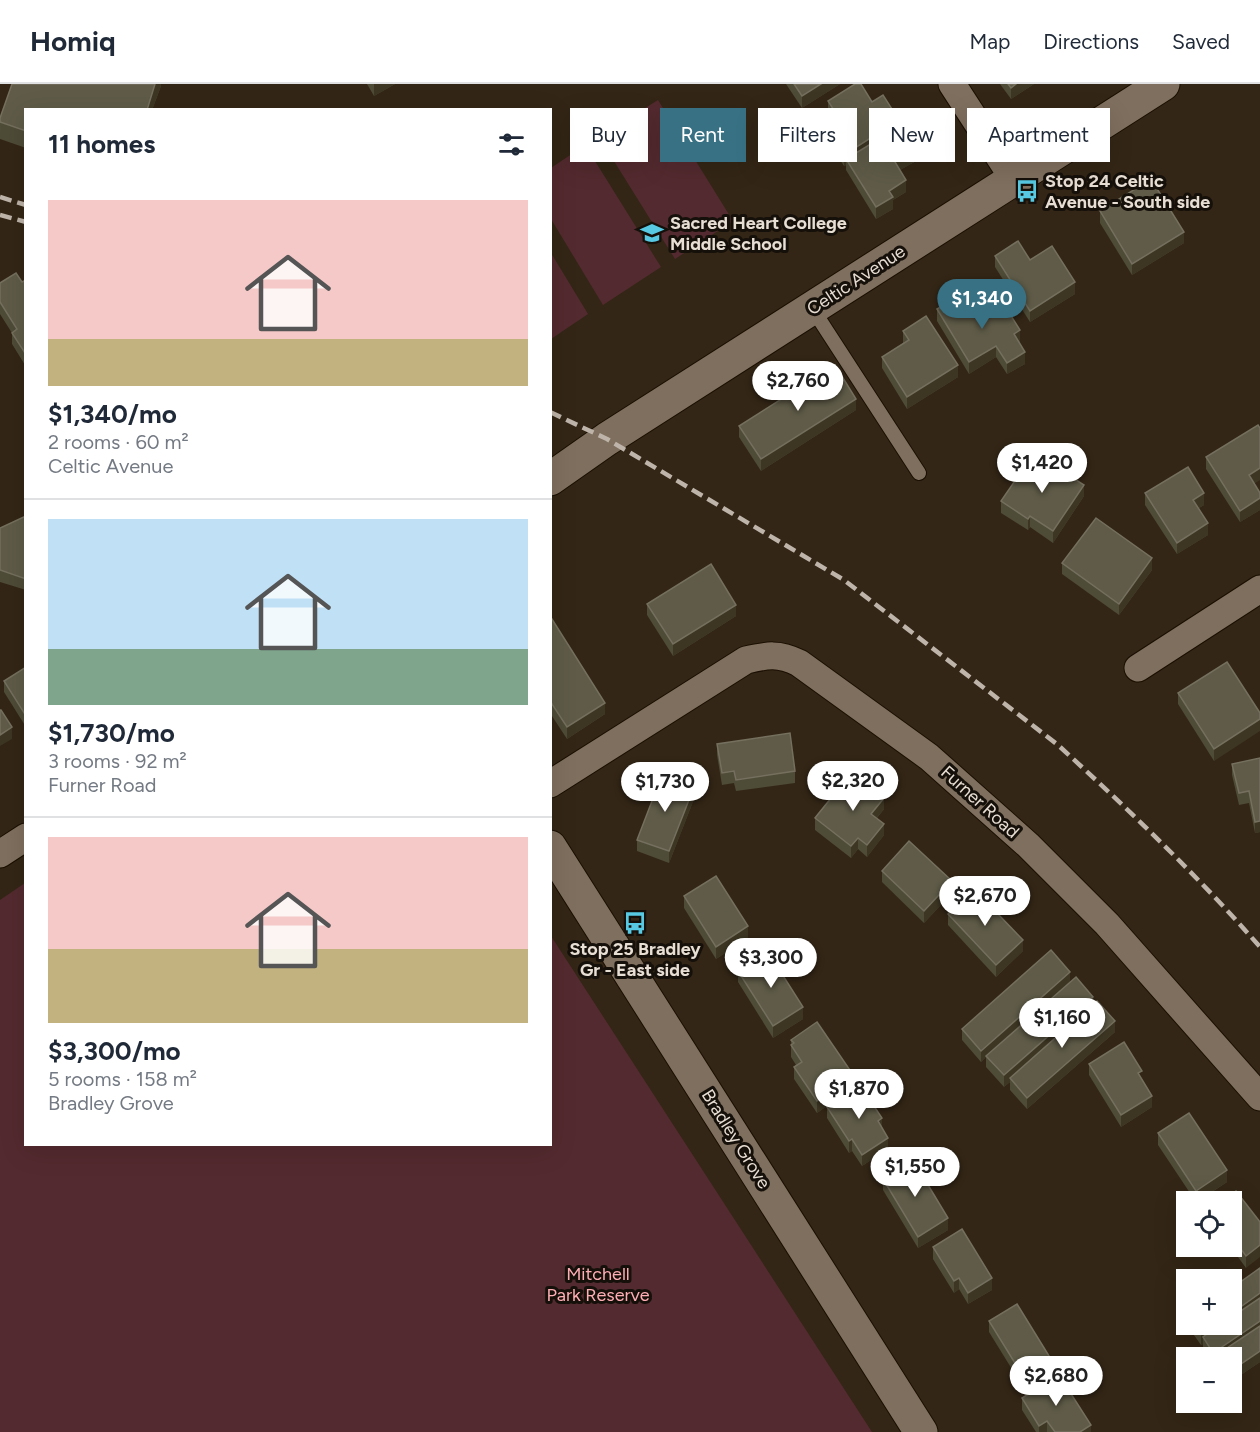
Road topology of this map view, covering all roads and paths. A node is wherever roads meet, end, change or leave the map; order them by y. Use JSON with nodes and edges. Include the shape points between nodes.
{"nodes":[{"id":1,"x":952,"y":84,"type":"edge"},
{"id":2,"x":1163,"y":84,"type":"edge"},
{"id":3,"x":1013,"y":178,"type":"junction"},
{"id":4,"x":812,"y":308,"type":"junction"},
{"id":5,"x":919,"y":473,"type":"dead end"},
{"id":6,"x":552,"y":478,"type":"edge"},
{"id":7,"x":1260,"y":589,"type":"edge"},
{"id":8,"x":1138,"y":668,"type":"dead end"},
{"id":9,"x":552,"y":783,"type":"edge"},
{"id":10,"x":24,"y":838,"type":"edge"},
{"id":11,"x":552,"y":850,"type":"edge"},
{"id":12,"x":0,"y":854,"type":"edge"},
{"id":13,"x":1260,"y":1097,"type":"edge"},
{"id":14,"x":921,"y":1432,"type":"edge"}],
"edges":[{"from":1,"to":3,"type":"street"},
{"from":2,"to":3,"type":"street","name":"Celtic Avenue"},
{"from":3,"to":4,"type":"street","name":"Celtic Avenue"},
{"from":4,"to":5,"type":"lane"},
{"from":4,"to":6,"type":"street","name":"Celtic Avenue"},
{"from":7,"to":8,"type":"street"},
{"from":9,"to":13,"type":"street","name":"Furner Road","via":[[747,660],[784,656],[929,756],[1028,845],[1107,924]]},
{"from":10,"to":12,"type":"street"},
{"from":11,"to":14,"type":"street","name":"Bradley Grove"}]}
